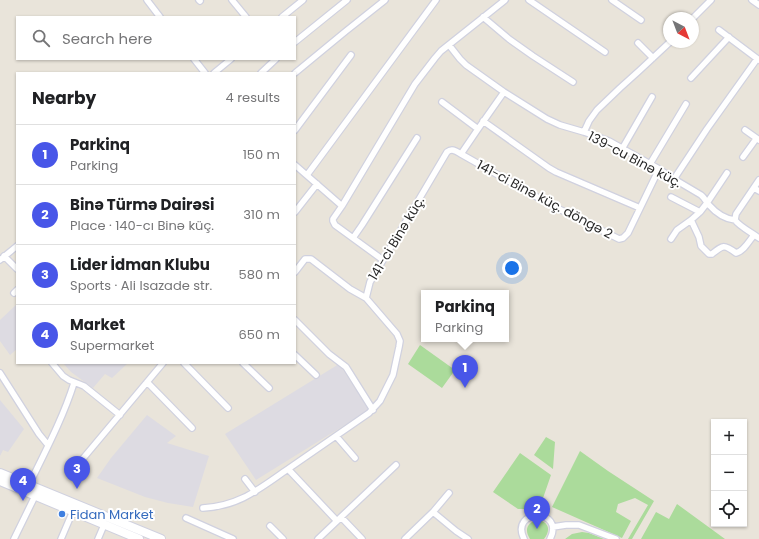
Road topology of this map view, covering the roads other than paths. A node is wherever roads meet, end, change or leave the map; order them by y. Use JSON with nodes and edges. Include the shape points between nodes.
{"nodes":[{"id":1,"x":146,"y":0,"type":"edge"},
{"id":2,"x":232,"y":0,"type":"edge"},
{"id":3,"x":303,"y":0,"type":"edge"},
{"id":4,"x":347,"y":0,"type":"edge"},
{"id":5,"x":385,"y":0,"type":"edge"},
{"id":6,"x":436,"y":0,"type":"edge"},
{"id":7,"x":505,"y":0,"type":"edge"},
{"id":8,"x":529,"y":0,"type":"edge"},
{"id":9,"x":612,"y":0,"type":"edge"},
{"id":10,"x":711,"y":0,"type":"edge"},
{"id":11,"x":752,"y":0,"type":"edge"},
{"id":12,"x":759,"y":5,"type":"edge"},
{"id":13,"x":699,"y":12,"type":"edge"},
{"id":14,"x":159,"y":16,"type":"edge"},
{"id":15,"x":245,"y":16,"type":"edge"},
{"id":16,"x":283,"y":16,"type":"edge"},
{"id":17,"x":483,"y":17,"type":"junction"},
{"id":18,"x":641,"y":20,"type":"dead end"},
{"id":19,"x":719,"y":30,"type":"dead end"},
{"id":20,"x":729,"y":37,"type":"junction"},
{"id":21,"x":296,"y":41,"type":"edge"},
{"id":22,"x":638,"y":43,"type":"dead end"},
{"id":23,"x":449,"y":45,"type":"junction"},
{"id":24,"x":664,"y":48,"type":"edge"},
{"id":25,"x":606,"y":52,"type":"dead end"},
{"id":26,"x":351,"y":56,"type":"dead end"},
{"id":27,"x":653,"y":58,"type":"junction"},
{"id":28,"x":758,"y":59,"type":"edge"},
{"id":29,"x":195,"y":60,"type":"edge"},
{"id":30,"x":230,"y":60,"type":"edge"},
{"id":31,"x":275,"y":60,"type":"edge"},
{"id":32,"x":204,"y":72,"type":"edge"},
{"id":33,"x":215,"y":72,"type":"edge"},
{"id":34,"x":262,"y":72,"type":"edge"},
{"id":35,"x":296,"y":72,"type":"edge"},
{"id":36,"x":691,"y":78,"type":"dead end"},
{"id":37,"x":573,"y":82,"type":"dead end"},
{"id":38,"x":504,"y":92,"type":"junction"},
{"id":39,"x":652,"y":97,"type":"dead end"},
{"id":40,"x":442,"y":102,"type":"dead end"},
{"id":41,"x":686,"y":104,"type":"dead end"},
{"id":42,"x":483,"y":121,"type":"junction"},
{"id":43,"x":478,"y":128,"type":"junction"},
{"id":44,"x":296,"y":129,"type":"edge"},
{"id":45,"x":745,"y":130,"type":"dead end"},
{"id":46,"x":584,"y":132,"type":"junction"},
{"id":47,"x":417,"y":138,"type":"dead end"},
{"id":48,"x":758,"y":139,"type":"edge"},
{"id":49,"x":622,"y":149,"type":"junction"},
{"id":50,"x":461,"y":154,"type":"junction"},
{"id":51,"x":743,"y":157,"type":"dead end"},
{"id":52,"x":650,"y":164,"type":"junction"},
{"id":53,"x":296,"y":166,"type":"edge"},
{"id":54,"x":659,"y":169,"type":"junction"},
{"id":55,"x":727,"y":173,"type":"dead end"},
{"id":56,"x":307,"y":175,"type":"junction"},
{"id":57,"x":674,"y":179,"type":"junction"},
{"id":58,"x":759,"y":180,"type":"edge"},
{"id":59,"x":317,"y":184,"type":"junction"},
{"id":60,"x":756,"y":190,"type":"edge"},
{"id":61,"x":671,"y":197,"type":"dead end"},
{"id":62,"x":707,"y":203,"type":"junction"},
{"id":63,"x":342,"y":206,"type":"junction"},
{"id":64,"x":640,"y":208,"type":"junction"},
{"id":65,"x":296,"y":211,"type":"edge"},
{"id":66,"x":700,"y":212,"type":"junction"},
{"id":67,"x":691,"y":220,"type":"junction"},
{"id":68,"x":735,"y":220,"type":"junction"},
{"id":69,"x":757,"y":236,"type":"edge"},
{"id":70,"x":353,"y":238,"type":"junction"},
{"id":71,"x":671,"y":239,"type":"dead end"},
{"id":72,"x":16,"y":247,"type":"edge"},
{"id":73,"x":2,"y":258,"type":"edge"},
{"id":74,"x":383,"y":260,"type":"junction"},
{"id":75,"x":16,"y":268,"type":"edge"},
{"id":76,"x":296,"y":271,"type":"edge"},
{"id":77,"x":366,"y":298,"type":"junction"},
{"id":78,"x":296,"y":321,"type":"edge"},
{"id":79,"x":296,"y":356,"type":"edge"},
{"id":80,"x":53,"y":364,"type":"edge"},
{"id":81,"x":162,"y":364,"type":"edge"},
{"id":82,"x":185,"y":364,"type":"edge"},
{"id":83,"x":244,"y":364,"type":"edge"},
{"id":84,"x":0,"y":373,"type":"edge"},
{"id":85,"x":316,"y":375,"type":"dead end"},
{"id":86,"x":147,"y":382,"type":"junction"},
{"id":87,"x":74,"y":383,"type":"junction"},
{"id":88,"x":269,"y":388,"type":"dead end"},
{"id":89,"x":228,"y":408,"type":"dead end"},
{"id":90,"x":373,"y":410,"type":"junction"},
{"id":91,"x":120,"y":415,"type":"junction"},
{"id":92,"x":192,"y":428,"type":"dead end"},
{"id":93,"x":336,"y":436,"type":"junction"},
{"id":94,"x":48,"y":445,"type":"junction"},
{"id":95,"x":355,"y":458,"type":"dead end"},
{"id":96,"x":396,"y":465,"type":"dead end"},
{"id":97,"x":75,"y":468,"type":"dead end"},
{"id":98,"x":288,"y":469,"type":"junction"},
{"id":99,"x":0,"y":473,"type":"edge"},
{"id":100,"x":245,"y":479,"type":"dead end"},
{"id":101,"x":0,"y":481,"type":"edge"},
{"id":102,"x":27,"y":488,"type":"junction"},
{"id":103,"x":37,"y":492,"type":"junction"},
{"id":104,"x":255,"y":492,"type":"junction"},
{"id":105,"x":450,"y":494,"type":"dead end"},
{"id":106,"x":204,"y":508,"type":"dead end"},
{"id":107,"x":73,"y":511,"type":"junction"},
{"id":108,"x":433,"y":512,"type":"junction"},
{"id":109,"x":186,"y":518,"type":"dead end"},
{"id":110,"x":339,"y":519,"type":"junction"},
{"id":111,"x":104,"y":525,"type":"junction"},
{"id":112,"x":270,"y":526,"type":"dead end"},
{"id":113,"x":553,"y":527,"type":"junction"},
{"id":114,"x":14,"y":539,"type":"edge"},
{"id":115,"x":62,"y":539,"type":"edge"},
{"id":116,"x":98,"y":539,"type":"edge"},
{"id":117,"x":139,"y":539,"type":"edge"},
{"id":118,"x":161,"y":539,"type":"edge"},
{"id":119,"x":233,"y":539,"type":"edge"},
{"id":120,"x":282,"y":539,"type":"edge"},
{"id":121,"x":318,"y":539,"type":"edge"},
{"id":122,"x":362,"y":539,"type":"edge"},
{"id":123,"x":405,"y":539,"type":"edge"},
{"id":124,"x":468,"y":539,"type":"edge"},
{"id":125,"x":524,"y":539,"type":"edge"},
{"id":126,"x":550,"y":539,"type":"edge"},
{"id":127,"x":616,"y":539,"type":"edge"}],
"edges":[{"from":1,"to":14,"type":"street"},
{"from":2,"to":15,"type":"street"},
{"from":3,"to":16,"type":"street"},
{"from":4,"to":21,"type":"street"},
{"from":5,"to":35,"type":"street"},
{"from":6,"to":56,"type":"street"},
{"from":7,"to":17,"type":"street"},
{"from":8,"to":25,"type":"street"},
{"from":9,"to":18,"type":"street"},
{"from":10,"to":13,"type":"street"},
{"from":11,"to":12,"type":"street"},
{"from":17,"to":23,"type":"street"},
{"from":17,"to":37,"type":"street","via":[[509,39]]},
{"from":19,"to":20,"type":"street"},
{"from":20,"to":28,"type":"street"},
{"from":20,"to":36,"type":"street"},
{"from":22,"to":27,"type":"street"},
{"from":23,"to":38,"type":"street","name":"139-cu Binə küç.","via":[[466,65]]},
{"from":23,"to":63,"type":"street","via":[[435,58],[415,84]]},
{"from":24,"to":27,"type":"street"},
{"from":26,"to":44,"type":"street"},
{"from":27,"to":46,"type":"street","via":[[597,110]]},
{"from":28,"to":57,"type":"street"},
{"from":29,"to":32,"type":"street"},
{"from":30,"to":33,"type":"street"},
{"from":31,"to":34,"type":"street"},
{"from":38,"to":42,"type":"street"},
{"from":38,"to":46,"type":"street","name":"139-cu Binə küç.","via":[[553,122]]},
{"from":39,"to":49,"type":"street"},
{"from":40,"to":43,"type":"street"},
{"from":41,"to":52,"type":"street"},
{"from":42,"to":43,"type":"street"},
{"from":42,"to":64,"type":"street","via":[[556,172]]},
{"from":43,"to":50,"type":"street"},
{"from":45,"to":48,"type":"street"},
{"from":46,"to":49,"type":"street","name":"139-cu Binə küç."},
{"from":47,"to":70,"type":"street"},
{"from":48,"to":51,"type":"street"},
{"from":49,"to":52,"type":"street","name":"139-cu Binə küç."},
{"from":50,"to":64,"type":"street","name":"141-ci Binə küç. döngə 2","via":[[551,205],[619,239],[628,233]]},
{"from":50,"to":74,"type":"street","name":"141-ci Binə küç.","via":[[454,150],[447,152]]},
{"from":52,"to":54,"type":"street","name":"139-cu Binə küç."},
{"from":53,"to":56,"type":"street"},
{"from":54,"to":57,"type":"street","name":"139-cu Binə küç."},
{"from":54,"to":64,"type":"street","name":"141-ci Binə küç. döngə 2"},
{"from":55,"to":62,"type":"street"},
{"from":56,"to":59,"type":"street"},
{"from":57,"to":62,"type":"street","name":"139-cu Binə küç.","via":[[704,197]]},
{"from":58,"to":60,"type":"street"},
{"from":59,"to":63,"type":"street"},
{"from":59,"to":65,"type":"street"},
{"from":60,"to":68,"type":"street","via":[[736,214]]},
{"from":61,"to":66,"type":"street"},
{"from":62,"to":66,"type":"street"},
{"from":62,"to":68,"type":"street","name":"139-cu Binə küç.","via":[[726,219]]},
{"from":63,"to":70,"type":"street","via":[[333,221]]},
{"from":66,"to":67,"type":"street"},
{"from":67,"to":69,"type":"street","via":[[701,246],[709,254],[724,246],[736,253],[740,252]]},
{"from":67,"to":71,"type":"street","via":[[677,230]]},
{"from":68,"to":69,"type":"street","name":"139-cu Binə küç.","via":[[737,224]]},
{"from":70,"to":74,"type":"street"},
{"from":72,"to":73,"type":"street"},
{"from":73,"to":75,"type":"street"},
{"from":74,"to":77,"type":"street","name":"141-ci Binə küç.","via":[[370,282]]},
{"from":76,"to":77,"type":"street","via":[[305,260],[311,259],[350,290]]},
{"from":77,"to":90,"type":"street","name":"141-ci Binə küç.","via":[[400,341],[393,375]]},
{"from":78,"to":90,"type":"street","via":[[346,367]]},
{"from":79,"to":85,"type":"street"},
{"from":80,"to":87,"type":"street","via":[[63,376]]},
{"from":81,"to":86,"type":"street"},
{"from":82,"to":89,"type":"street"},
{"from":83,"to":88,"type":"street"},
{"from":84,"to":94,"type":"street"},
{"from":86,"to":91,"type":"street"},
{"from":86,"to":92,"type":"street"},
{"from":87,"to":91,"type":"street","via":[[87,389]]},
{"from":87,"to":94,"type":"street"},
{"from":90,"to":93,"type":"street","name":"141-ci Binə küç."},
{"from":91,"to":97,"type":"street"},
{"from":93,"to":95,"type":"street"},
{"from":93,"to":98,"type":"street","name":"141-ci Binə küç."},
{"from":94,"to":102,"type":"street"},
{"from":96,"to":110,"type":"street"},
{"from":98,"to":104,"type":"street","name":"141-ci Binə küç."},
{"from":98,"to":110,"type":"street"},
{"from":99,"to":102,"type":"main road"},
{"from":100,"to":104,"type":"street"},
{"from":101,"to":102,"type":"main road"},
{"from":102,"to":103,"type":"main road"},
{"from":103,"to":107,"type":"main road"},
{"from":103,"to":114,"type":"street"},
{"from":103,"to":118,"type":"main road"},
{"from":104,"to":106,"type":"street","name":"141-ci Binə küç.","via":[[239,501],[215,508]]},
{"from":105,"to":108,"type":"street"},
{"from":107,"to":111,"type":"main road"},
{"from":107,"to":115,"type":"street"},
{"from":108,"to":123,"type":"street"},
{"from":108,"to":124,"type":"street"},
{"from":109,"to":119,"type":"street"},
{"from":110,"to":121,"type":"street"},
{"from":110,"to":122,"type":"street"},
{"from":111,"to":116,"type":"street"},
{"from":111,"to":117,"type":"main road"},
{"from":112,"to":120,"type":"street"},
{"from":113,"to":125,"type":"street","via":[[545,517],[532,516],[523,526]]},
{"from":113,"to":126,"type":"street"},
{"from":113,"to":127,"type":"street","via":[[580,525]]}]}
